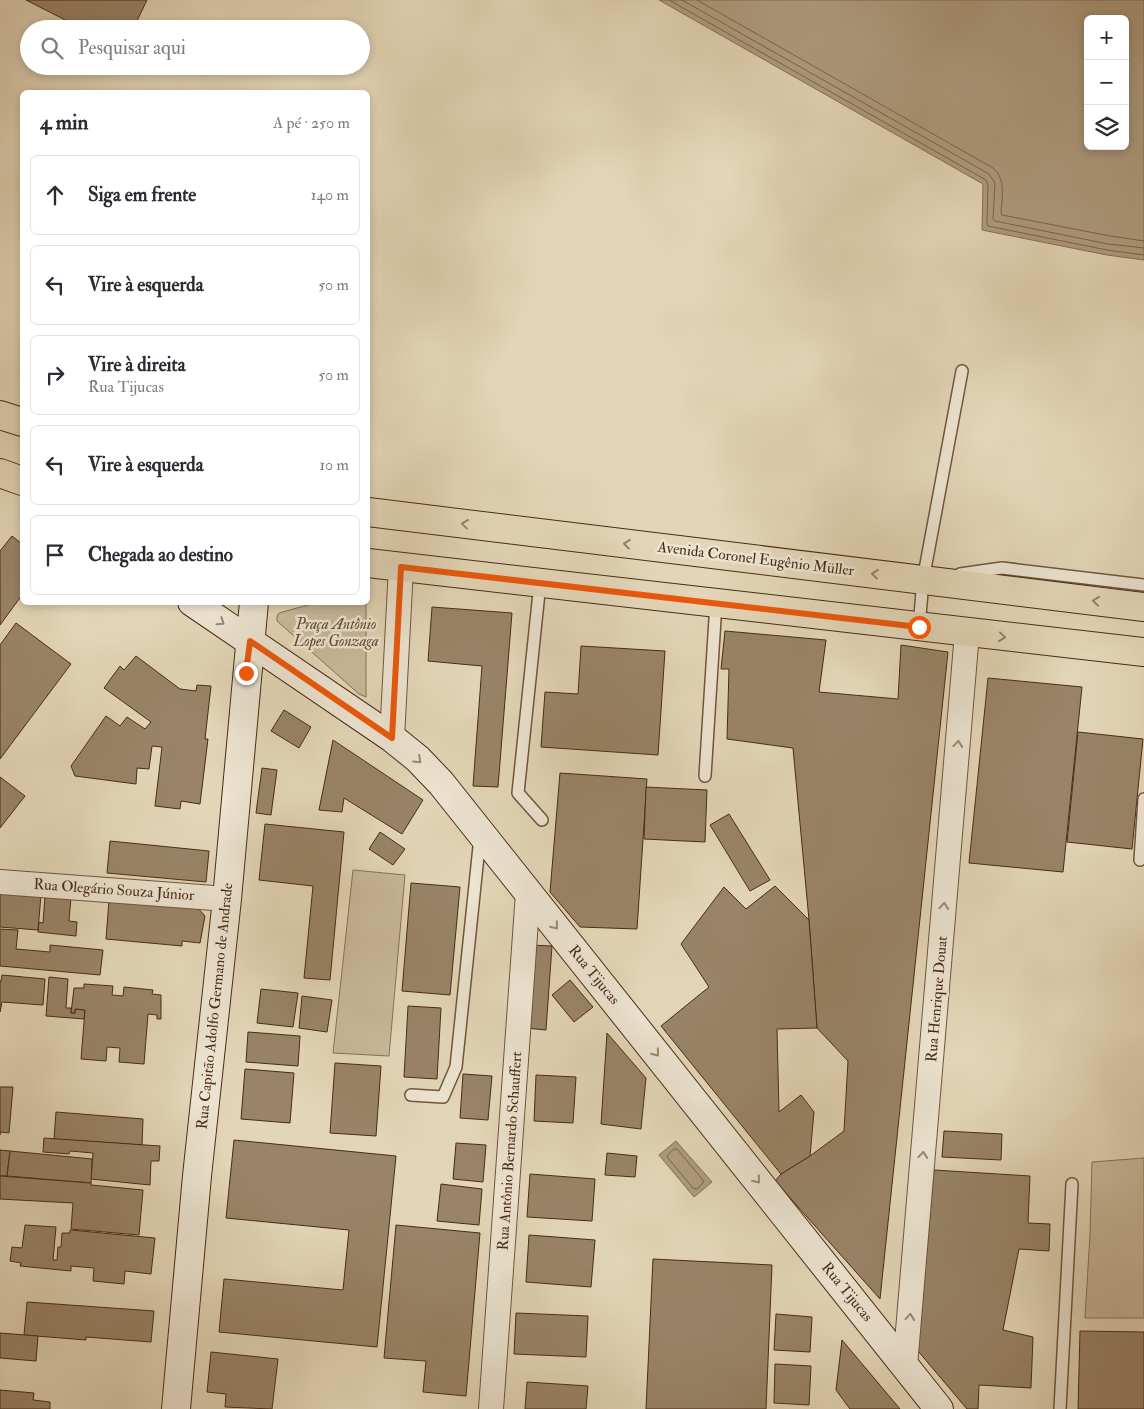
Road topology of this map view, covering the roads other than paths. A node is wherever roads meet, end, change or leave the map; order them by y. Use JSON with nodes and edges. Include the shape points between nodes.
{"nodes":[{"id":1,"x":962,"y":371,"type":"dead end"},
{"id":2,"x":0,"y":415,"type":"edge"},
{"id":3,"x":20,"y":421,"type":"edge"},
{"id":4,"x":370,"y":512,"type":"edge"},
{"id":5,"x":370,"y":563,"type":"edge"},
{"id":6,"x":401,"y":567,"type":"junction"},
{"id":7,"x":923,"y":580,"type":"junction"},
{"id":8,"x":540,"y":583,"type":"junction"},
{"id":9,"x":1144,"y":585,"type":"edge"},
{"id":10,"x":716,"y":603,"type":"junction"},
{"id":11,"x":196,"y":605,"type":"edge"},
{"id":12,"x":254,"y":605,"type":"edge"},
{"id":13,"x":1144,"y":607,"type":"edge"},
{"id":14,"x":919,"y":627,"type":"junction"},
{"id":15,"x":967,"y":632,"type":"junction"},
{"id":16,"x":250,"y":641,"type":"junction"},
{"id":17,"x":1144,"y":652,"type":"edge"},
{"id":18,"x":392,"y":738,"type":"junction"},
{"id":19,"x":705,"y":776,"type":"dead end"},
{"id":20,"x":1144,"y":799,"type":"edge"},
{"id":21,"x":542,"y":820,"type":"dead end"},
{"id":22,"x":481,"y":833,"type":"junction"},
{"id":23,"x":1140,"y":860,"type":"dead end"},
{"id":24,"x":0,"y":882,"type":"edge"},
{"id":25,"x":528,"y":893,"type":"junction"},
{"id":26,"x":227,"y":899,"type":"junction"},
{"id":27,"x":411,"y":1095,"type":"dead end"},
{"id":28,"x":1072,"y":1184,"type":"dead end"},
{"id":29,"x":906,"y":1366,"type":"junction"},
{"id":30,"x":176,"y":1409,"type":"edge"},
{"id":31,"x":491,"y":1409,"type":"edge"},
{"id":32,"x":939,"y":1409,"type":"edge"},
{"id":33,"x":1060,"y":1409,"type":"edge"}],
"edges":[{"from":1,"to":7,"type":"lane"},
{"from":2,"to":3,"type":"main road"},
{"from":7,"to":4,"type":"main road","name":"Avenida Coronel Eugênio Müller","one_way":true},
{"from":5,"to":6,"type":"main road"},
{"from":6,"to":8,"type":"main road"},
{"from":6,"to":18,"type":"street"},
{"from":7,"to":9,"type":"lane","via":[[1002,568]]},
{"from":13,"to":7,"type":"main road","name":"Avenida Coronel Eugênio Müller","one_way":true},
{"from":7,"to":14,"type":"lane"},
{"from":8,"to":10,"type":"main road"},
{"from":8,"to":21,"type":"lane","via":[[518,793]]},
{"from":10,"to":14,"type":"main road"},
{"from":10,"to":19,"type":"lane"},
{"from":11,"to":16,"type":"street","name":"Rua Tijucas","one_way":true},
{"from":12,"to":16,"type":"street","name":"Rua Capitão Adolfo Germano de Andrade"},
{"from":14,"to":15,"type":"main road"},
{"from":15,"to":17,"type":"main road","one_way":true},
{"from":29,"to":15,"type":"street","name":"Rua Henrique Douat","one_way":true},
{"from":16,"to":18,"type":"street","name":"Rua Tijucas"},
{"from":16,"to":26,"type":"street","name":"Rua Capitão Adolfo Germano de Andrade"},
{"from":18,"to":22,"type":"street","name":"Rua Tijucas","one_way":true,"via":[[441,783]]},
{"from":20,"to":23,"type":"lane"},
{"from":22,"to":25,"type":"street","name":"Rua Tijucas"},
{"from":22,"to":27,"type":"lane","via":[[456,1067],[443,1097]]},
{"from":24,"to":26,"type":"street","name":"Rua Olegário Souza Júnior"},
{"from":25,"to":29,"type":"street","name":"Rua Tijucas","one_way":true},
{"from":25,"to":31,"type":"street","name":"Rua Antônio Bernardo Schauffert"},
{"from":26,"to":30,"type":"street","name":"Rua Capitão Adolfo Germano de Andrade"},
{"from":28,"to":33,"type":"lane"},
{"from":29,"to":32,"type":"street","name":"Rua Tijucas"}]}
